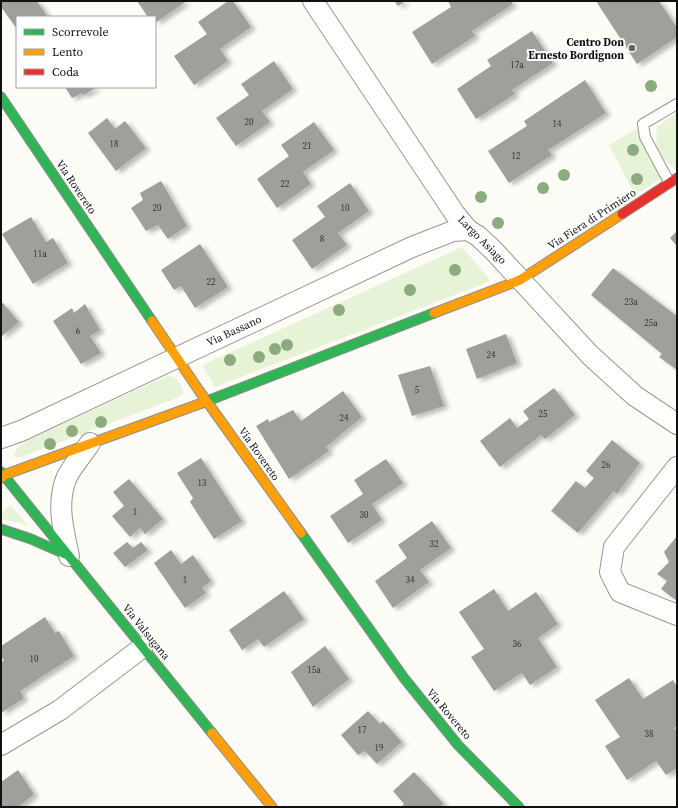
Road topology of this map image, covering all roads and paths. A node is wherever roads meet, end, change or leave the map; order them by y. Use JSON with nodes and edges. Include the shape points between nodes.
{"nodes":[{"id":1,"x":313,"y":1,"type":"edge"},
{"id":2,"x":1,"y":98,"type":"edge"},
{"id":3,"x":677,"y":104,"type":"edge"},
{"id":4,"x":673,"y":180,"type":"edge"},
{"id":5,"x":468,"y":230,"type":"junction"},
{"id":6,"x":520,"y":280,"type":"junction"},
{"id":7,"x":177,"y":358,"type":"junction"},
{"id":8,"x":207,"y":401,"type":"junction"},
{"id":9,"x":677,"y":424,"type":"edge"},
{"id":10,"x":1,"y":438,"type":"edge"},
{"id":11,"x":90,"y":443,"type":"junction"},
{"id":12,"x":677,"y":467,"type":"edge"},
{"id":13,"x":2,"y":475,"type":"edge"},
{"id":14,"x":1,"y":529,"type":"edge"},
{"id":15,"x":69,"y":556,"type":"junction"},
{"id":16,"x":677,"y":614,"type":"edge"},
{"id":17,"x":143,"y":647,"type":"junction"},
{"id":18,"x":1,"y":745,"type":"edge"},
{"id":19,"x":272,"y":807,"type":"edge"},
{"id":20,"x":519,"y":807,"type":"edge"}],
"edges":[{"from":1,"to":5,"type":"street","name":"Largo Asiago"},
{"from":2,"to":7,"type":"street","name":"Via Rovereto"},
{"from":3,"to":4,"type":"lane","via":[[643,124],[645,138]]},
{"from":4,"to":6,"type":"street","name":"Via Fiera di Primiero"},
{"from":5,"to":6,"type":"street","name":"Largo Asiago","via":[[483,241]]},
{"from":5,"to":7,"type":"street","name":"Via Bassano","via":[[453,231],[412,246]]},
{"from":6,"to":8,"type":"street"},
{"from":6,"to":9,"type":"street","name":"Largo Asiago","via":[[590,355],[635,396]]},
{"from":7,"to":8,"type":"street","name":"Via Rovereto"},
{"from":7,"to":10,"type":"street","name":"Via Bassano"},
{"from":8,"to":11,"type":"street"},
{"from":8,"to":20,"type":"street","name":"Via Rovereto","via":[[404,678],[458,745]]},
{"from":11,"to":13,"type":"street"},
{"from":11,"to":15,"type":"street","via":[[66,479],[62,498],[61,522]]},
{"from":12,"to":16,"type":"street","via":[[614,547],[610,572],[620,592]]},
{"from":13,"to":15,"type":"street","name":"Via Valsugana"},
{"from":14,"to":15,"type":"street"},
{"from":15,"to":17,"type":"street","name":"Via Valsugana"},
{"from":17,"to":18,"type":"street","via":[[60,710]]},
{"from":17,"to":19,"type":"street","name":"Via Valsugana"}]}
